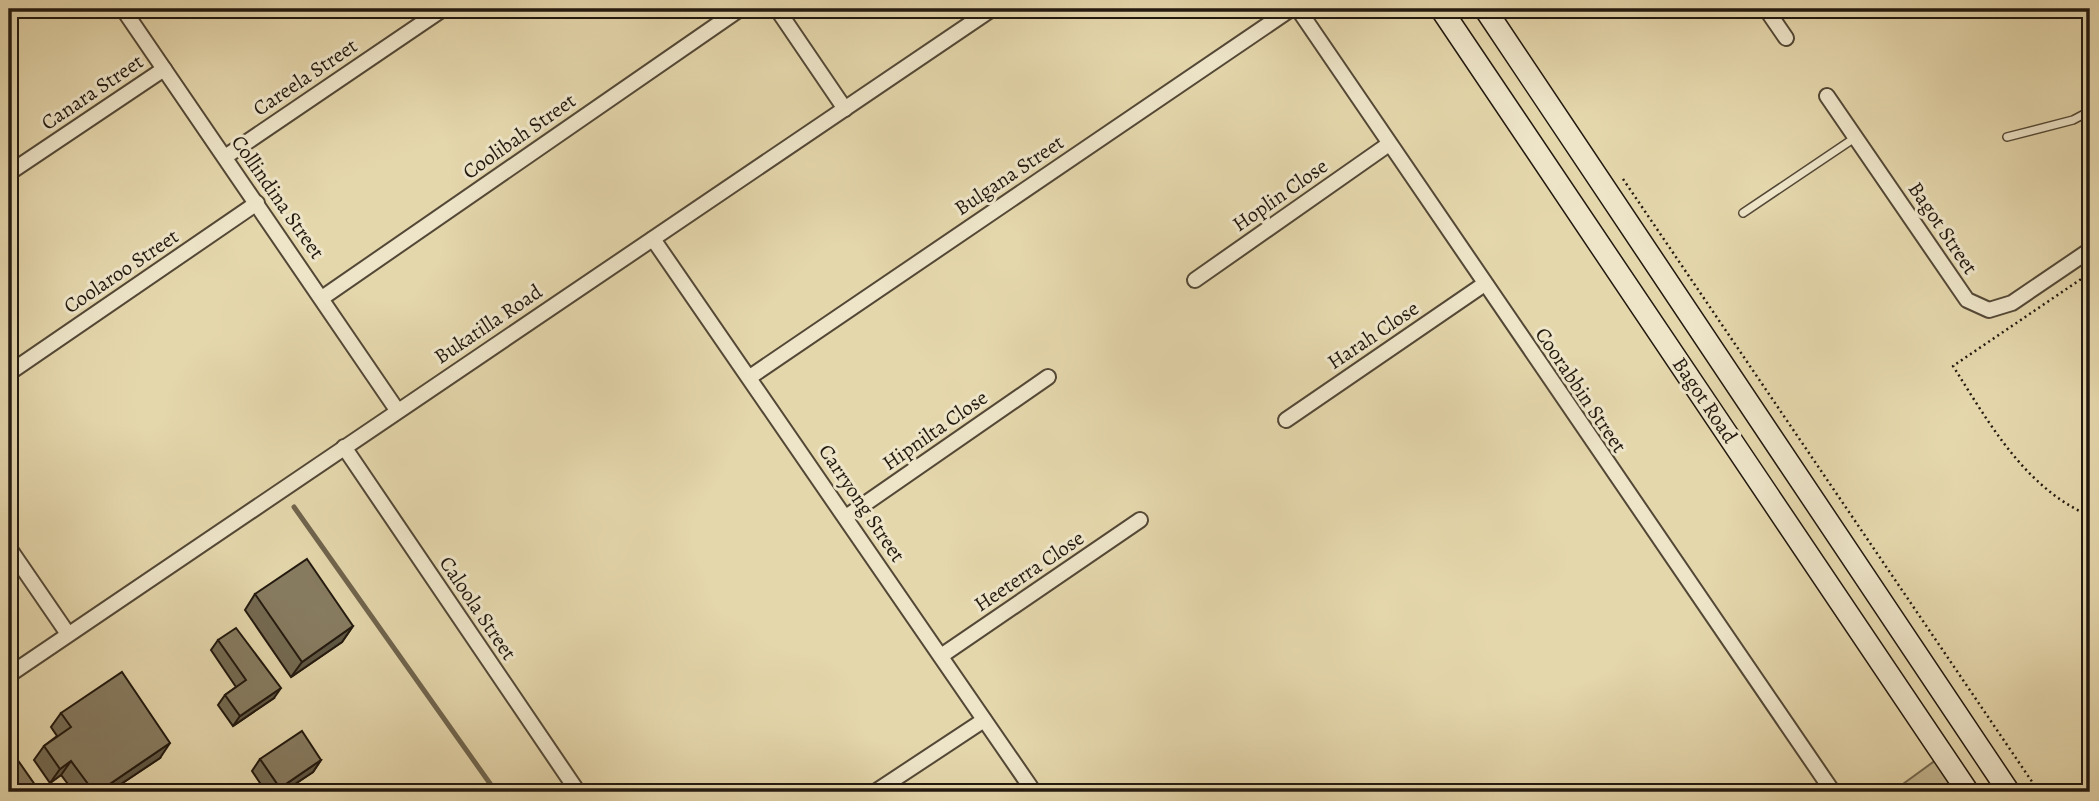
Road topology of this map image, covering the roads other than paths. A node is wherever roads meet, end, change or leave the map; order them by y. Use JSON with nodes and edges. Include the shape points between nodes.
{"nodes":[{"id":1,"x":443,"y":9,"type":"edge"},
{"id":2,"x":740,"y":9,"type":"edge"},
{"id":3,"x":777,"y":9,"type":"edge"},
{"id":4,"x":992,"y":9,"type":"edge"},
{"id":5,"x":1292,"y":9,"type":"edge"},
{"id":6,"x":1298,"y":9,"type":"edge"},
{"id":7,"x":1440,"y":9,"type":"edge"},
{"id":8,"x":1485,"y":9,"type":"edge"},
{"id":9,"x":1766,"y":9,"type":"edge"},
{"id":10,"x":131,"y":11,"type":"edge"},
{"id":11,"x":1786,"y":38,"type":"dead end"},
{"id":12,"x":164,"y":69,"type":"junction"},
{"id":13,"x":1827,"y":96,"type":"dead end"},
{"id":14,"x":845,"y":109,"type":"junction"},
{"id":15,"x":2090,"y":111,"type":"edge"},
{"id":16,"x":1856,"y":137,"type":"junction"},
{"id":17,"x":2007,"y":137,"type":"dead end"},
{"id":18,"x":1389,"y":144,"type":"junction"},
{"id":19,"x":225,"y":157,"type":"junction"},
{"id":20,"x":9,"y":173,"type":"edge"},
{"id":21,"x":257,"y":202,"type":"junction"},
{"id":22,"x":1743,"y":213,"type":"dead end"},
{"id":23,"x":653,"y":239,"type":"junction"},
{"id":24,"x":2090,"y":250,"type":"edge"},
{"id":25,"x":1195,"y":279,"type":"dead end"},
{"id":26,"x":1483,"y":285,"type":"junction"},
{"id":27,"x":322,"y":298,"type":"junction"},
{"id":28,"x":9,"y":373,"type":"edge"},
{"id":29,"x":750,"y":377,"type":"junction"},
{"id":30,"x":1048,"y":377,"type":"dead end"},
{"id":31,"x":397,"y":410,"type":"junction"},
{"id":32,"x":1286,"y":420,"type":"dead end"},
{"id":33,"x":344,"y":447,"type":"junction"},
{"id":34,"x":846,"y":517,"type":"junction"},
{"id":35,"x":1140,"y":520,"type":"dead end"},
{"id":36,"x":9,"y":548,"type":"edge"},
{"id":37,"x":68,"y":634,"type":"junction"},
{"id":38,"x":941,"y":656,"type":"junction"},
{"id":39,"x":9,"y":675,"type":"edge"},
{"id":40,"x":984,"y":720,"type":"junction"},
{"id":41,"x":578,"y":792,"type":"edge"},
{"id":42,"x":875,"y":792,"type":"edge"},
{"id":43,"x":1034,"y":792,"type":"edge"},
{"id":44,"x":1833,"y":792,"type":"edge"},
{"id":45,"x":1968,"y":792,"type":"edge"},
{"id":46,"x":2009,"y":792,"type":"edge"}],
"edges":[{"from":1,"to":19,"type":"street","name":"Careela Street"},
{"from":2,"to":27,"type":"street","name":"Coolibah Street"},
{"from":3,"to":14,"type":"street"},
{"from":4,"to":14,"type":"street","name":"Bukatilla Road"},
{"from":5,"to":29,"type":"street","name":"Bulgana Street"},
{"from":6,"to":18,"type":"street","name":"Coorabbin Street"},
{"from":7,"to":45,"type":"main road","name":"Bagot Road"},
{"from":8,"to":46,"type":"main road","name":"Bagot Road"},
{"from":9,"to":11,"type":"street"},
{"from":10,"to":12,"type":"street","name":"Collindina Street"},
{"from":12,"to":19,"type":"street","name":"Collindina Street"},
{"from":12,"to":20,"type":"street","name":"Canara Street"},
{"from":13,"to":16,"type":"street","name":"Bagot Street"},
{"from":14,"to":23,"type":"street","name":"Bukatilla Road"},
{"from":15,"to":17,"type":"lane","via":[[2073,120]]},
{"from":16,"to":22,"type":"lane"},
{"from":16,"to":24,"type":"street","name":"Bagot Street","via":[[1966,300],[1989,310],[2012,303]]},
{"from":18,"to":25,"type":"street","name":"Hoplin Close"},
{"from":18,"to":26,"type":"street","name":"Coorabbin Street"},
{"from":19,"to":21,"type":"street","name":"Collindina Street"},
{"from":21,"to":27,"type":"street","name":"Collindina Street"},
{"from":21,"to":28,"type":"street","name":"Coolaroo Street"},
{"from":23,"to":29,"type":"street","name":"Carryong Street"},
{"from":23,"to":31,"type":"street","name":"Bukatilla Road"},
{"from":26,"to":32,"type":"street","name":"Harah Close"},
{"from":26,"to":44,"type":"street","name":"Coorabbin Street"},
{"from":27,"to":31,"type":"street","name":"Collindina Street"},
{"from":29,"to":34,"type":"street","name":"Carryong Street"},
{"from":30,"to":34,"type":"street","name":"Hipnilta Close"},
{"from":31,"to":33,"type":"street","name":"Bukatilla Road"},
{"from":33,"to":37,"type":"street","name":"Bukatilla Road"},
{"from":33,"to":41,"type":"street","name":"Caloola Street"},
{"from":34,"to":38,"type":"street","name":"Carryong Street"},
{"from":35,"to":38,"type":"street","name":"Heeterra Close"},
{"from":36,"to":37,"type":"street"},
{"from":37,"to":39,"type":"street","name":"Bukatilla Road"},
{"from":38,"to":40,"type":"street","name":"Carryong Street"},
{"from":40,"to":42,"type":"street"},
{"from":40,"to":43,"type":"street","name":"Carryong Street"}]}
